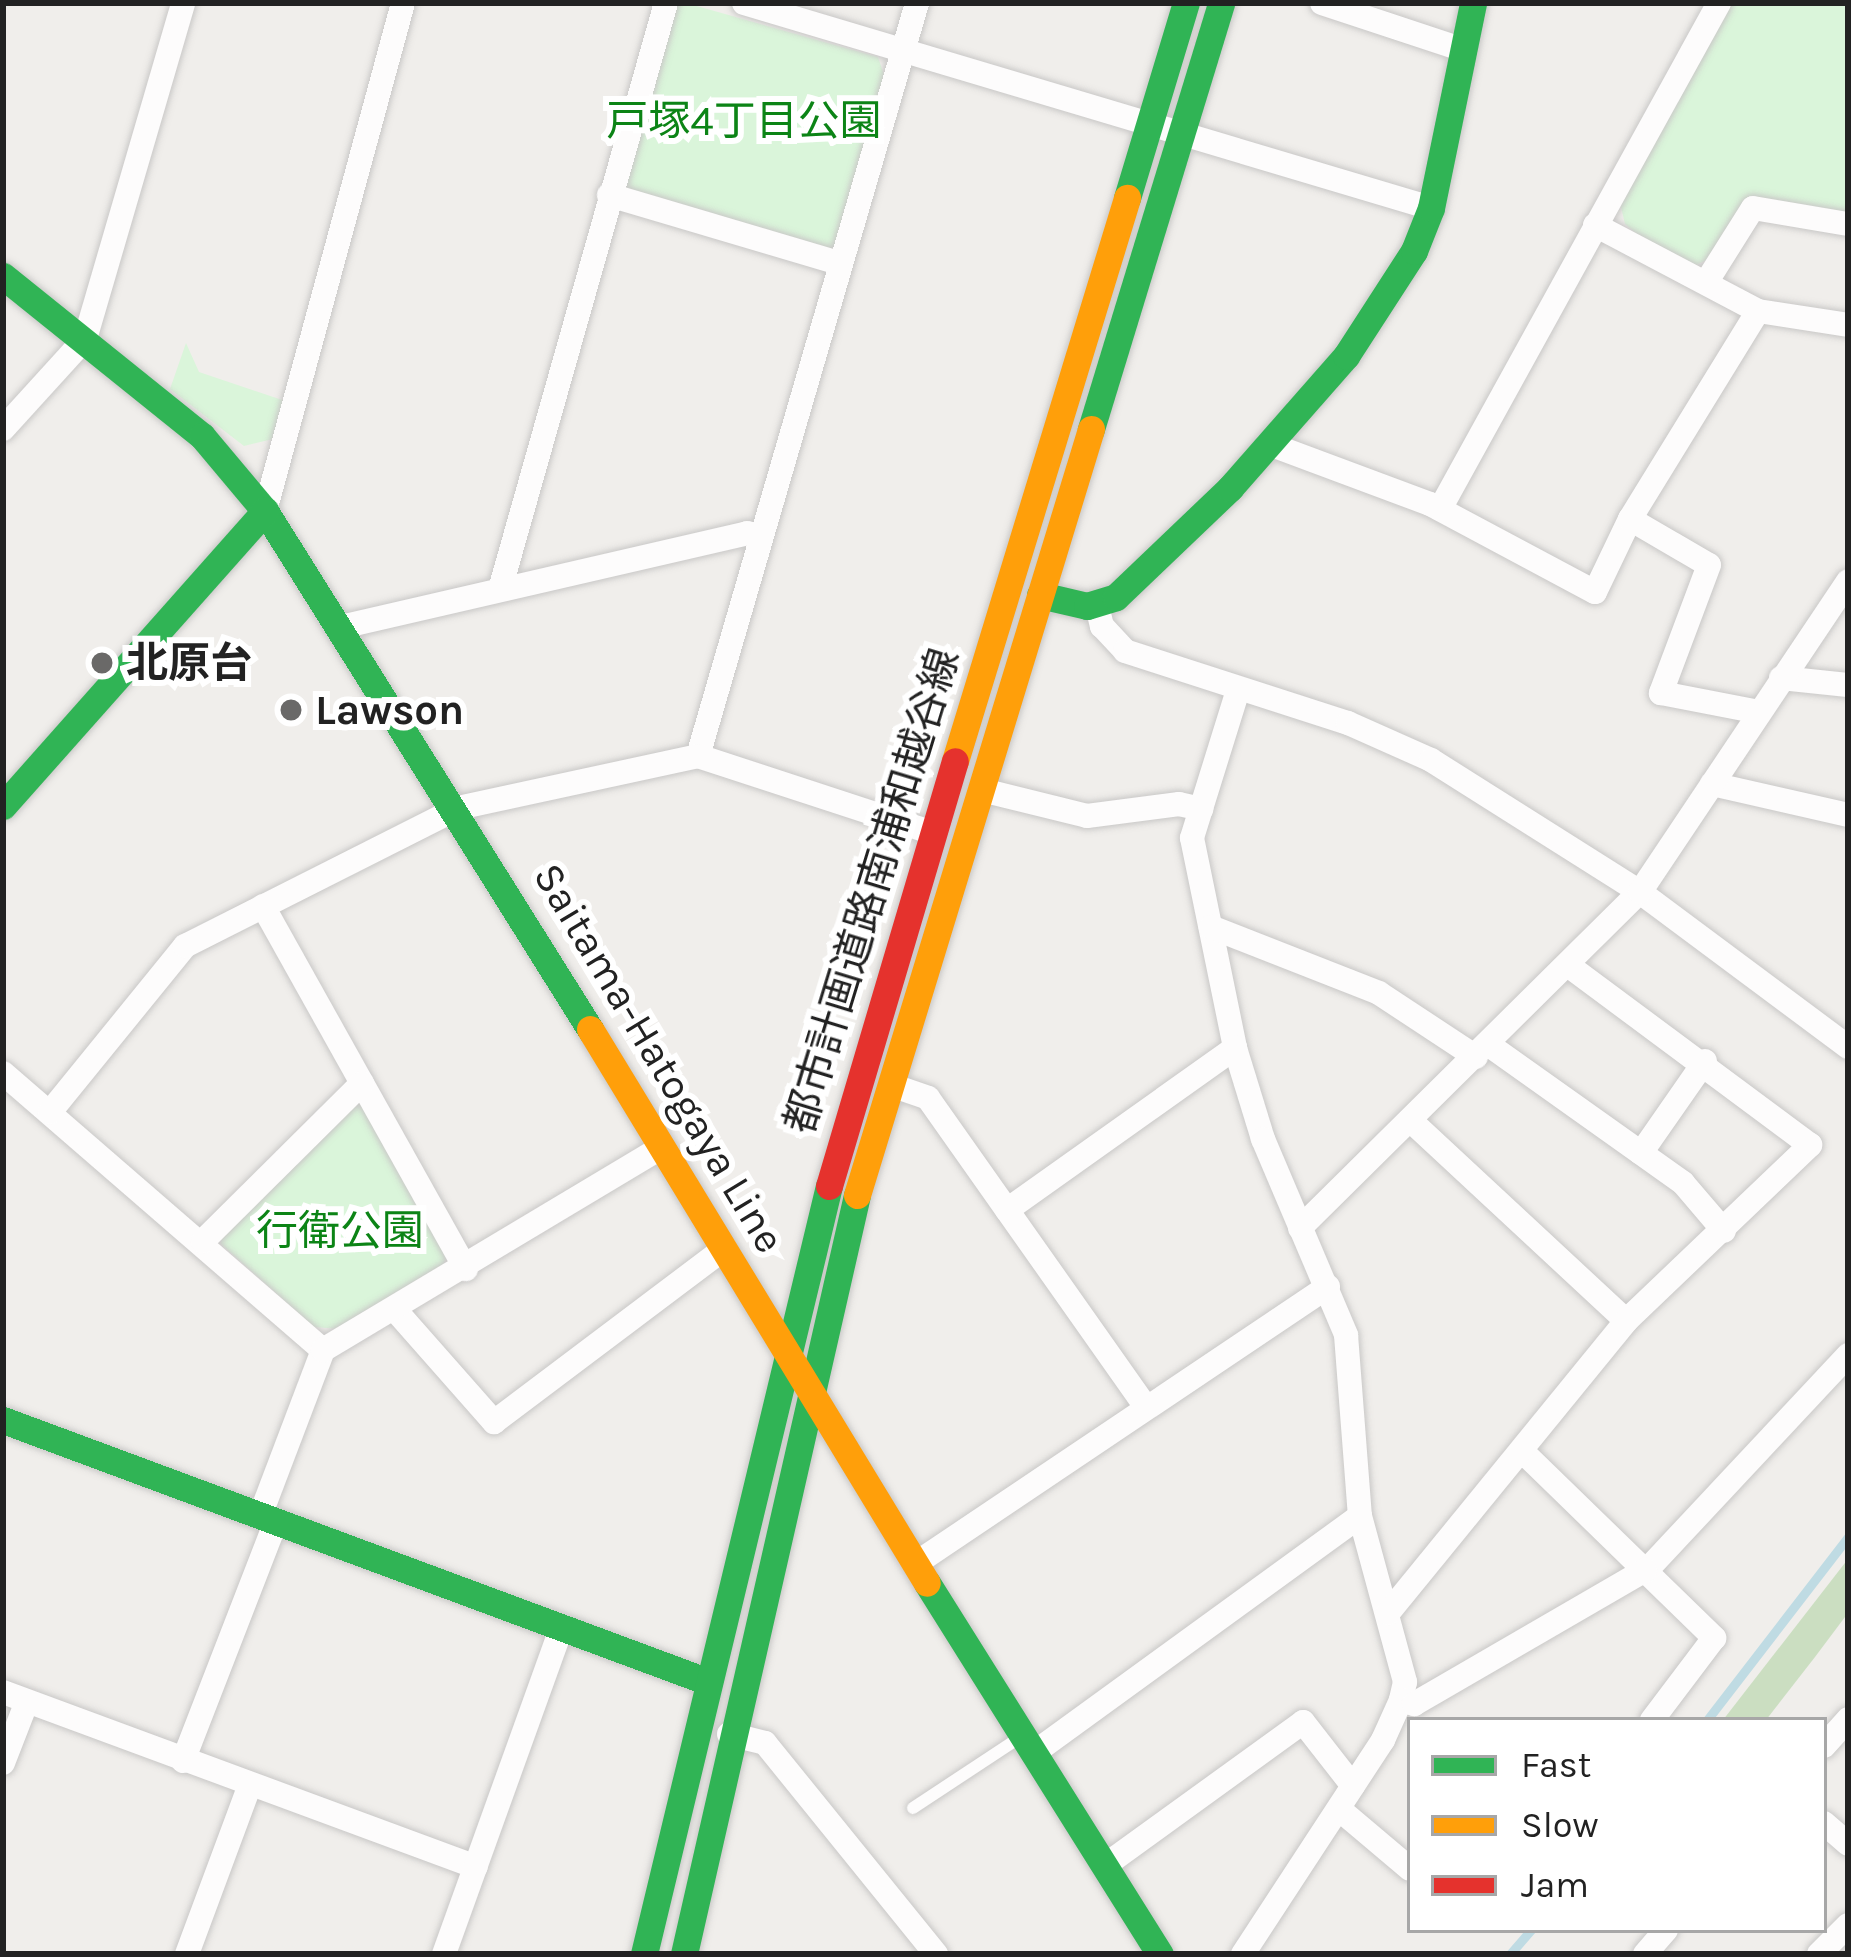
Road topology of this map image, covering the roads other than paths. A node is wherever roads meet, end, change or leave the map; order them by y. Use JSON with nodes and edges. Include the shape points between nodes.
{"nodes":[{"id":1,"x":183,"y":3,"type":"edge"},
{"id":2,"x":403,"y":3,"type":"edge"},
{"id":3,"x":666,"y":3,"type":"edge"},
{"id":4,"x":743,"y":3,"type":"edge"},
{"id":5,"x":916,"y":3,"type":"edge"},
{"id":6,"x":1186,"y":3,"type":"edge"},
{"id":7,"x":1221,"y":3,"type":"edge"},
{"id":8,"x":1322,"y":3,"type":"edge"},
{"id":9,"x":1473,"y":3,"type":"edge"},
{"id":10,"x":1719,"y":3,"type":"edge"},
{"id":11,"x":903,"y":49,"type":"junction"},
{"id":12,"x":1464,"y":50,"type":"junction"},
{"id":13,"x":1149,"y":123,"type":"junction"},
{"id":14,"x":1182,"y":133,"type":"junction"},
{"id":15,"x":609,"y":195,"type":"junction"},
{"id":16,"x":1431,"y":208,"type":"junction"},
{"id":17,"x":1848,"y":224,"type":"edge"},
{"id":18,"x":1595,"y":225,"type":"junction"},
{"id":19,"x":838,"y":263,"type":"junction"},
{"id":20,"x":3,"y":276,"type":"edge"},
{"id":21,"x":1707,"y":281,"type":"junction"},
{"id":22,"x":1758,"y":311,"type":"junction"},
{"id":23,"x":1848,"y":325,"type":"edge"},
{"id":24,"x":85,"y":339,"type":"junction"},
{"id":25,"x":3,"y":429,"type":"edge"},
{"id":26,"x":1269,"y":444,"type":"junction"},
{"id":27,"x":1440,"y":509,"type":"junction"},
{"id":28,"x":265,"y":511,"type":"junction"},
{"id":29,"x":1630,"y":519,"type":"junction"},
{"id":30,"x":760,"y":536,"type":"junction"},
{"id":31,"x":1848,"y":580,"type":"edge"},
{"id":32,"x":501,"y":586,"type":"junction"},
{"id":33,"x":1040,"y":595,"type":"junction"},
{"id":34,"x":1097,"y":605,"type":"junction"},
{"id":35,"x":341,"y":627,"type":"junction"},
{"id":36,"x":1781,"y":678,"type":"junction"},
{"id":37,"x":1848,"y":685,"type":"edge"},
{"id":38,"x":1238,"y":690,"type":"junction"},
{"id":39,"x":1759,"y":712,"type":"junction"},
{"id":40,"x":698,"y":756,"type":"junction"},
{"id":41,"x":1712,"y":784,"type":"junction"},
{"id":42,"x":982,"y":790,"type":"junction"},
{"id":43,"x":3,"y":806,"type":"edge"},
{"id":44,"x":458,"y":808,"type":"junction"},
{"id":45,"x":1201,"y":809,"type":"junction"},
{"id":46,"x":1848,"y":815,"type":"edge"},
{"id":47,"x":934,"y":832,"type":"junction"},
{"id":48,"x":1640,"y":892,"type":"junction"},
{"id":49,"x":263,"y":906,"type":"junction"},
{"id":50,"x":1211,"y":927,"type":"junction"},
{"id":51,"x":1568,"y":965,"type":"junction"},
{"id":52,"x":1848,"y":1047,"type":"edge"},
{"id":53,"x":1235,"y":1048,"type":"junction"},
{"id":54,"x":1483,"y":1051,"type":"junction"},
{"id":55,"x":1705,"y":1061,"type":"junction"},
{"id":56,"x":3,"y":1073,"type":"edge"},
{"id":57,"x":362,"y":1083,"type":"junction"},
{"id":58,"x":891,"y":1085,"type":"junction"},
{"id":59,"x":50,"y":1112,"type":"junction"},
{"id":60,"x":1409,"y":1120,"type":"junction"},
{"id":61,"x":659,"y":1149,"type":"junction"},
{"id":62,"x":1641,"y":1153,"type":"junction"},
{"id":63,"x":1007,"y":1210,"type":"junction"},
{"id":64,"x":1300,"y":1228,"type":"junction"},
{"id":65,"x":1724,"y":1231,"type":"junction"},
{"id":66,"x":203,"y":1241,"type":"junction"},
{"id":67,"x":725,"y":1248,"type":"junction"},
{"id":68,"x":466,"y":1269,"type":"junction"},
{"id":69,"x":1328,"y":1286,"type":"junction"},
{"id":70,"x":397,"y":1312,"type":"junction"},
{"id":71,"x":1626,"y":1321,"type":"junction"},
{"id":72,"x":785,"y":1345,"type":"junction"},
{"id":73,"x":323,"y":1350,"type":"junction"},
{"id":74,"x":1848,"y":1355,"type":"edge"},
{"id":75,"x":807,"y":1392,"type":"junction"},
{"id":76,"x":1143,"y":1403,"type":"junction"},
{"id":77,"x":3,"y":1420,"type":"edge"},
{"id":78,"x":1523,"y":1452,"type":"junction"},
{"id":79,"x":1360,"y":1516,"type":"junction"},
{"id":80,"x":268,"y":1519,"type":"junction"},
{"id":81,"x":918,"y":1562,"type":"junction"},
{"id":82,"x":1646,"y":1570,"type":"junction"},
{"id":83,"x":1388,"y":1613,"type":"junction"},
{"id":84,"x":561,"y":1629,"type":"junction"},
{"id":85,"x":706,"y":1682,"type":"junction"},
{"id":86,"x":15,"y":1697,"type":"edge"},
{"id":87,"x":1401,"y":1700,"type":"junction"},
{"id":88,"x":1654,"y":1717,"type":"edge"},
{"id":89,"x":729,"y":1734,"type":"junction"},
{"id":90,"x":1032,"y":1741,"type":"junction"},
{"id":91,"x":183,"y":1761,"type":"junction"},
{"id":92,"x":3,"y":1763,"type":"edge"},
{"id":93,"x":249,"y":1786,"type":"junction"},
{"id":94,"x":1353,"y":1786,"type":"junction"},
{"id":95,"x":913,"y":1808,"type":"dead end"},
{"id":96,"x":1339,"y":1809,"type":"junction"},
{"id":97,"x":1107,"y":1864,"type":"junction"},
{"id":98,"x":1407,"y":1866,"type":"edge"},
{"id":99,"x":476,"y":1867,"type":"junction"},
{"id":100,"x":663,"y":1869,"type":"junction"},
{"id":101,"x":1848,"y":1925,"type":"edge"},
{"id":102,"x":187,"y":1954,"type":"edge"},
{"id":103,"x":444,"y":1954,"type":"edge"},
{"id":104,"x":623,"y":1954,"type":"edge"},
{"id":105,"x":644,"y":1954,"type":"edge"},
{"id":106,"x":684,"y":1954,"type":"edge"},
{"id":107,"x":936,"y":1954,"type":"edge"},
{"id":108,"x":1160,"y":1954,"type":"edge"},
{"id":109,"x":1243,"y":1954,"type":"edge"},
{"id":110,"x":1819,"y":1954,"type":"edge"}],
"edges":[{"from":1,"to":24,"type":"street"},
{"from":2,"to":28,"type":"street"},
{"from":3,"to":15,"type":"street"},
{"from":4,"to":11,"type":"street"},
{"from":5,"to":11,"type":"street"},
{"from":6,"to":13,"type":"street","name":"都市計画道路南浦和越谷線"},
{"from":7,"to":14,"type":"street","name":"都市計画道路南浦和越谷線"},
{"from":8,"to":12,"type":"street"},
{"from":9,"to":12,"type":"street"},
{"from":10,"to":18,"type":"street"},
{"from":11,"to":13,"type":"street"},
{"from":11,"to":19,"type":"street"},
{"from":12,"to":16,"type":"street"},
{"from":13,"to":14,"type":"street"},
{"from":13,"to":47,"type":"street","name":"都市計画道路南浦和越谷線"},
{"from":14,"to":16,"type":"street"},
{"from":14,"to":33,"type":"street","name":"都市計画道路南浦和越谷線"},
{"from":15,"to":19,"type":"street"},
{"from":15,"to":32,"type":"street"},
{"from":16,"to":26,"type":"street","via":[[1414,251],[1346,356]]},
{"from":17,"to":21,"type":"street","via":[[1753,208]]},
{"from":18,"to":21,"type":"street"},
{"from":18,"to":27,"type":"street"},
{"from":19,"to":30,"type":"street"},
{"from":20,"to":24,"type":"street","name":"Saitama-Hatogaya Line"},
{"from":21,"to":22,"type":"street"},
{"from":22,"to":23,"type":"street"},
{"from":22,"to":29,"type":"street"},
{"from":24,"to":25,"type":"street"},
{"from":24,"to":28,"type":"street","name":"Saitama-Hatogaya Line","via":[[224,456]]},
{"from":26,"to":27,"type":"street"},
{"from":26,"to":34,"type":"street","via":[[1163,552]]},
{"from":27,"to":29,"type":"street","via":[[1595,592]]},
{"from":28,"to":35,"type":"street","name":"Saitama-Hatogaya Line"},
{"from":28,"to":43,"type":"street"},
{"from":29,"to":39,"type":"street","via":[[1709,565],[1661,693]]},
{"from":30,"to":32,"type":"street"},
{"from":30,"to":40,"type":"street"},
{"from":31,"to":36,"type":"street"},
{"from":32,"to":35,"type":"street"},
{"from":33,"to":34,"type":"street"},
{"from":33,"to":42,"type":"street","name":"都市計画道路南浦和越谷線"},
{"from":34,"to":38,"type":"street","via":[[1102,626],[1125,651]]},
{"from":35,"to":44,"type":"street","name":"Saitama-Hatogaya Line"},
{"from":36,"to":37,"type":"street"},
{"from":36,"to":39,"type":"street"},
{"from":38,"to":45,"type":"street"},
{"from":38,"to":48,"type":"street","via":[[1348,723],[1431,760]]},
{"from":39,"to":41,"type":"street"},
{"from":40,"to":44,"type":"street"},
{"from":40,"to":47,"type":"street"},
{"from":41,"to":46,"type":"street"},
{"from":41,"to":48,"type":"street"},
{"from":42,"to":45,"type":"street","via":[[1087,816],[1179,804]]},
{"from":42,"to":58,"type":"street","name":"都市計画道路南浦和越谷線"},
{"from":44,"to":49,"type":"street"},
{"from":44,"to":61,"type":"street","name":"Saitama-Hatogaya Line"},
{"from":45,"to":50,"type":"street","via":[[1192,838]]},
{"from":47,"to":72,"type":"street","name":"都市計画道路南浦和越谷線"},
{"from":48,"to":51,"type":"street"},
{"from":48,"to":52,"type":"street"},
{"from":49,"to":57,"type":"street"},
{"from":49,"to":59,"type":"street","via":[[185,946]]},
{"from":50,"to":53,"type":"street"},
{"from":50,"to":54,"type":"street","via":[[1379,993]]},
{"from":51,"to":54,"type":"street"},
{"from":51,"to":55,"type":"street"},
{"from":53,"to":63,"type":"street"},
{"from":53,"to":64,"type":"street"},
{"from":54,"to":60,"type":"street"},
{"from":54,"to":62,"type":"street"},
{"from":55,"to":62,"type":"street"},
{"from":55,"to":65,"type":"street","via":[[1810,1145]]},
{"from":56,"to":59,"type":"street"},
{"from":57,"to":66,"type":"street"},
{"from":57,"to":68,"type":"street"},
{"from":58,"to":63,"type":"street","via":[[928,1098]]},
{"from":58,"to":75,"type":"street","name":"都市計画道路南浦和越谷線"},
{"from":59,"to":66,"type":"street"},
{"from":60,"to":64,"type":"street"},
{"from":60,"to":71,"type":"street"},
{"from":61,"to":67,"type":"street","name":"Saitama-Hatogaya Line"},
{"from":61,"to":68,"type":"street"},
{"from":62,"to":65,"type":"street","via":[[1683,1183]]},
{"from":63,"to":76,"type":"street"},
{"from":64,"to":69,"type":"street"},
{"from":65,"to":71,"type":"street"},
{"from":66,"to":73,"type":"street"},
{"from":67,"to":70,"type":"street","via":[[494,1422]]},
{"from":67,"to":72,"type":"street","name":"Saitama-Hatogaya Line"},
{"from":68,"to":70,"type":"street"},
{"from":69,"to":76,"type":"street"},
{"from":69,"to":79,"type":"street","via":[[1353,1365]]},
{"from":70,"to":73,"type":"street"},
{"from":71,"to":78,"type":"street"},
{"from":72,"to":75,"type":"street","name":"Saitama-Hatogaya Line"},
{"from":72,"to":85,"type":"street","name":"都市計画道路南浦和越谷線"},
{"from":73,"to":80,"type":"street"},
{"from":74,"to":82,"type":"street"},
{"from":75,"to":81,"type":"street","name":"Saitama-Hatogaya Line"},
{"from":75,"to":89,"type":"street","name":"都市計画道路南浦和越谷線"},
{"from":76,"to":81,"type":"street"},
{"from":77,"to":80,"type":"street"},
{"from":78,"to":82,"type":"street"},
{"from":78,"to":83,"type":"street"},
{"from":79,"to":83,"type":"street"},
{"from":79,"to":90,"type":"street"},
{"from":80,"to":84,"type":"street"},
{"from":80,"to":91,"type":"street"},
{"from":81,"to":90,"type":"street","name":"Saitama-Hatogaya Line"},
{"from":82,"to":87,"type":"street","via":[[1414,1704]]},
{"from":82,"to":88,"type":"street","via":[[1714,1638]]},
{"from":83,"to":87,"type":"street","via":[[1405,1682]]},
{"from":84,"to":85,"type":"street"},
{"from":84,"to":99,"type":"street"},
{"from":85,"to":100,"type":"street","name":"都市計画道路南浦和越谷線"},
{"from":86,"to":91,"type":"street"},
{"from":86,"to":92,"type":"street"},
{"from":87,"to":94,"type":"street"},
{"from":89,"to":106,"type":"street","name":"都市計画道路南浦和越谷線"},
{"from":89,"to":107,"type":"street","via":[[765,1743]]},
{"from":90,"to":95,"type":"lane"},
{"from":90,"to":97,"type":"street","name":"Saitama-Hatogaya Line"},
{"from":91,"to":93,"type":"street"},
{"from":93,"to":99,"type":"street"},
{"from":93,"to":102,"type":"street"},
{"from":94,"to":96,"type":"street"},
{"from":94,"to":97,"type":"street","via":[[1304,1722]]},
{"from":96,"to":98,"type":"street"},
{"from":96,"to":109,"type":"street"},
{"from":97,"to":108,"type":"street","name":"Saitama-Hatogaya Line"},
{"from":99,"to":103,"type":"street"},
{"from":100,"to":104,"type":"street"},
{"from":100,"to":105,"type":"street","name":"都市計画道路南浦和越谷線"},
{"from":101,"to":110,"type":"street"}]}
